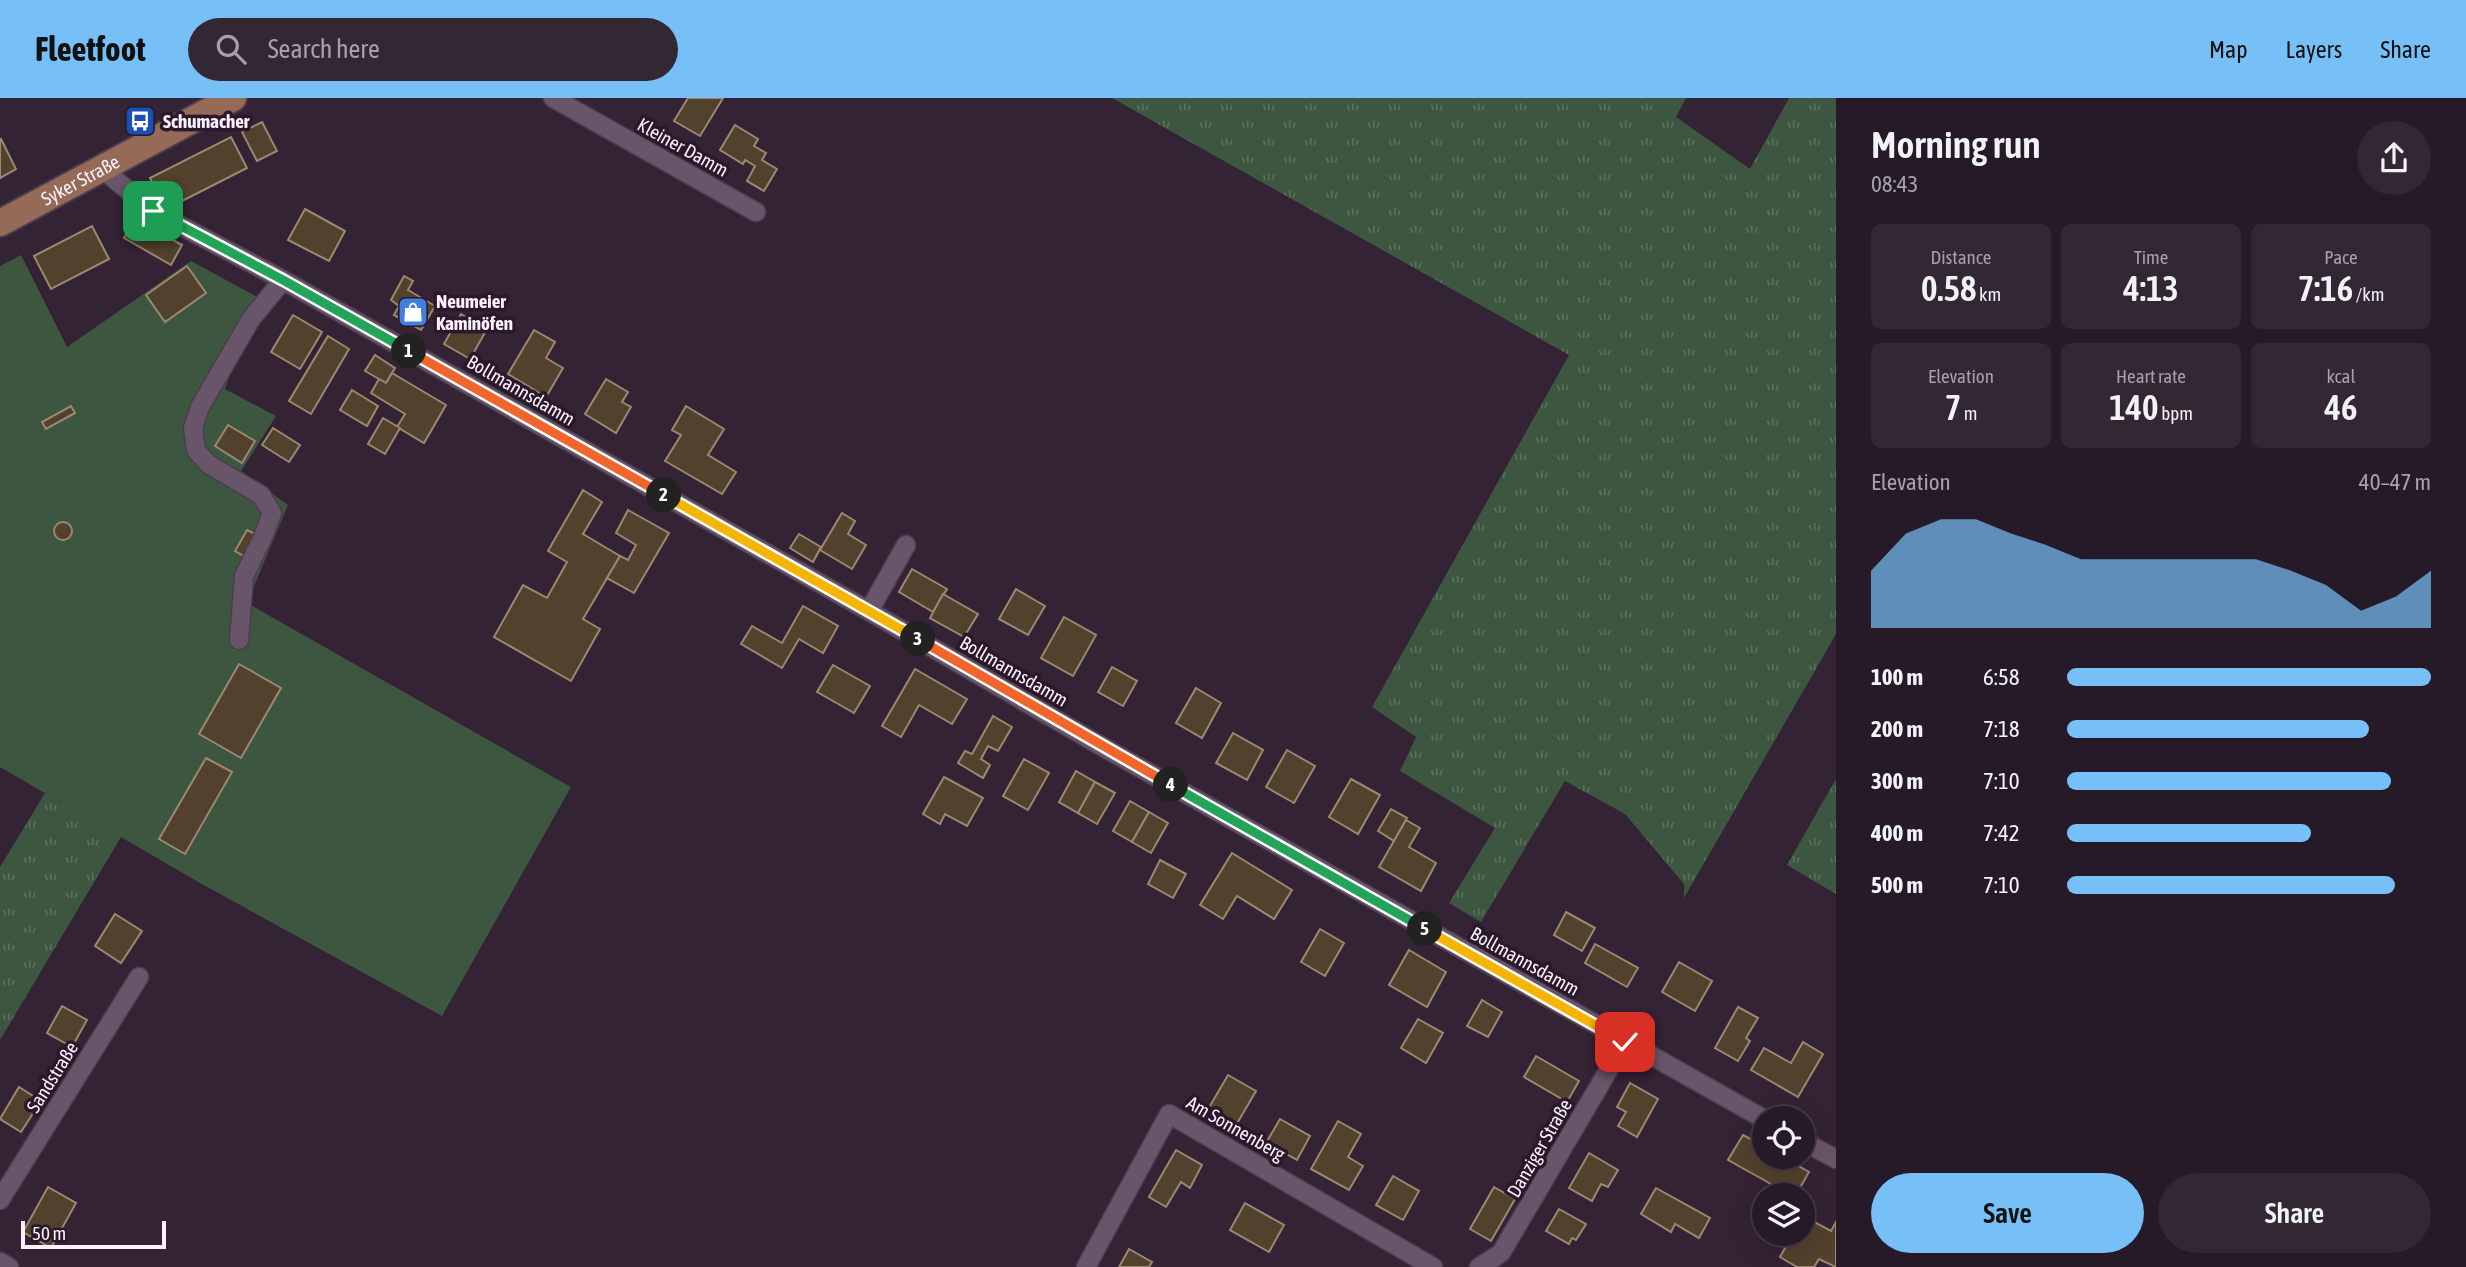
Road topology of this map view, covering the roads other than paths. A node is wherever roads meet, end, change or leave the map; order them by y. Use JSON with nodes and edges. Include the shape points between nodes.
{"nodes":[{"id":1,"x":233,"y":98,"type":"edge"},
{"id":2,"x":553,"y":98,"type":"edge"},
{"id":3,"x":101,"y":168,"type":"junction"},
{"id":4,"x":756,"y":212,"type":"dead end"},
{"id":5,"x":0,"y":223,"type":"edge"},
{"id":6,"x":283,"y":280,"type":"junction"},
{"id":7,"x":906,"y":545,"type":"dead end"},
{"id":8,"x":869,"y":611,"type":"junction"},
{"id":9,"x":239,"y":640,"type":"dead end"},
{"id":10,"x":139,"y":977,"type":"dead end"},
{"id":11,"x":1625,"y":1042,"type":"junction"},
{"id":12,"x":1752,"y":1112,"type":"edge"},
{"id":13,"x":1815,"y":1148,"type":"edge"},
{"id":14,"x":1836,"y":1159,"type":"edge"},
{"id":15,"x":0,"y":1200,"type":"edge"},
{"id":16,"x":0,"y":1262,"type":"edge"},
{"id":17,"x":9,"y":1267,"type":"edge"},
{"id":18,"x":1086,"y":1267,"type":"edge"},
{"id":19,"x":1433,"y":1267,"type":"edge"},
{"id":20,"x":1479,"y":1267,"type":"edge"}],
"edges":[{"from":1,"to":3,"type":"main road","name":"Syker Straße"},
{"from":2,"to":4,"type":"street","name":"Kleiner Damm"},
{"from":3,"to":5,"type":"main road","name":"Syker Straße"},
{"from":3,"to":6,"type":"street","name":"Bollmannsdamm","via":[[153,211]]},
{"from":6,"to":8,"type":"street","name":"Bollmannsdamm"},
{"from":6,"to":9,"type":"street","via":[[251,319],[200,407],[193,428],[196,450],[208,464],[261,495],[272,513],[244,576]]},
{"from":7,"to":8,"type":"street"},
{"from":8,"to":11,"type":"street","name":"Bollmannsdamm"},
{"from":10,"to":15,"type":"street","name":"Sandstraße"},
{"from":11,"to":12,"type":"street","name":"Bollmannsdamm"},
{"from":11,"to":20,"type":"street","name":"Danziger Straße","via":[[1501,1254]]},
{"from":13,"to":14,"type":"street"},
{"from":16,"to":17,"type":"street"},
{"from":18,"to":19,"type":"street","name":"Am Sonnenberg","via":[[1169,1114]]}]}
